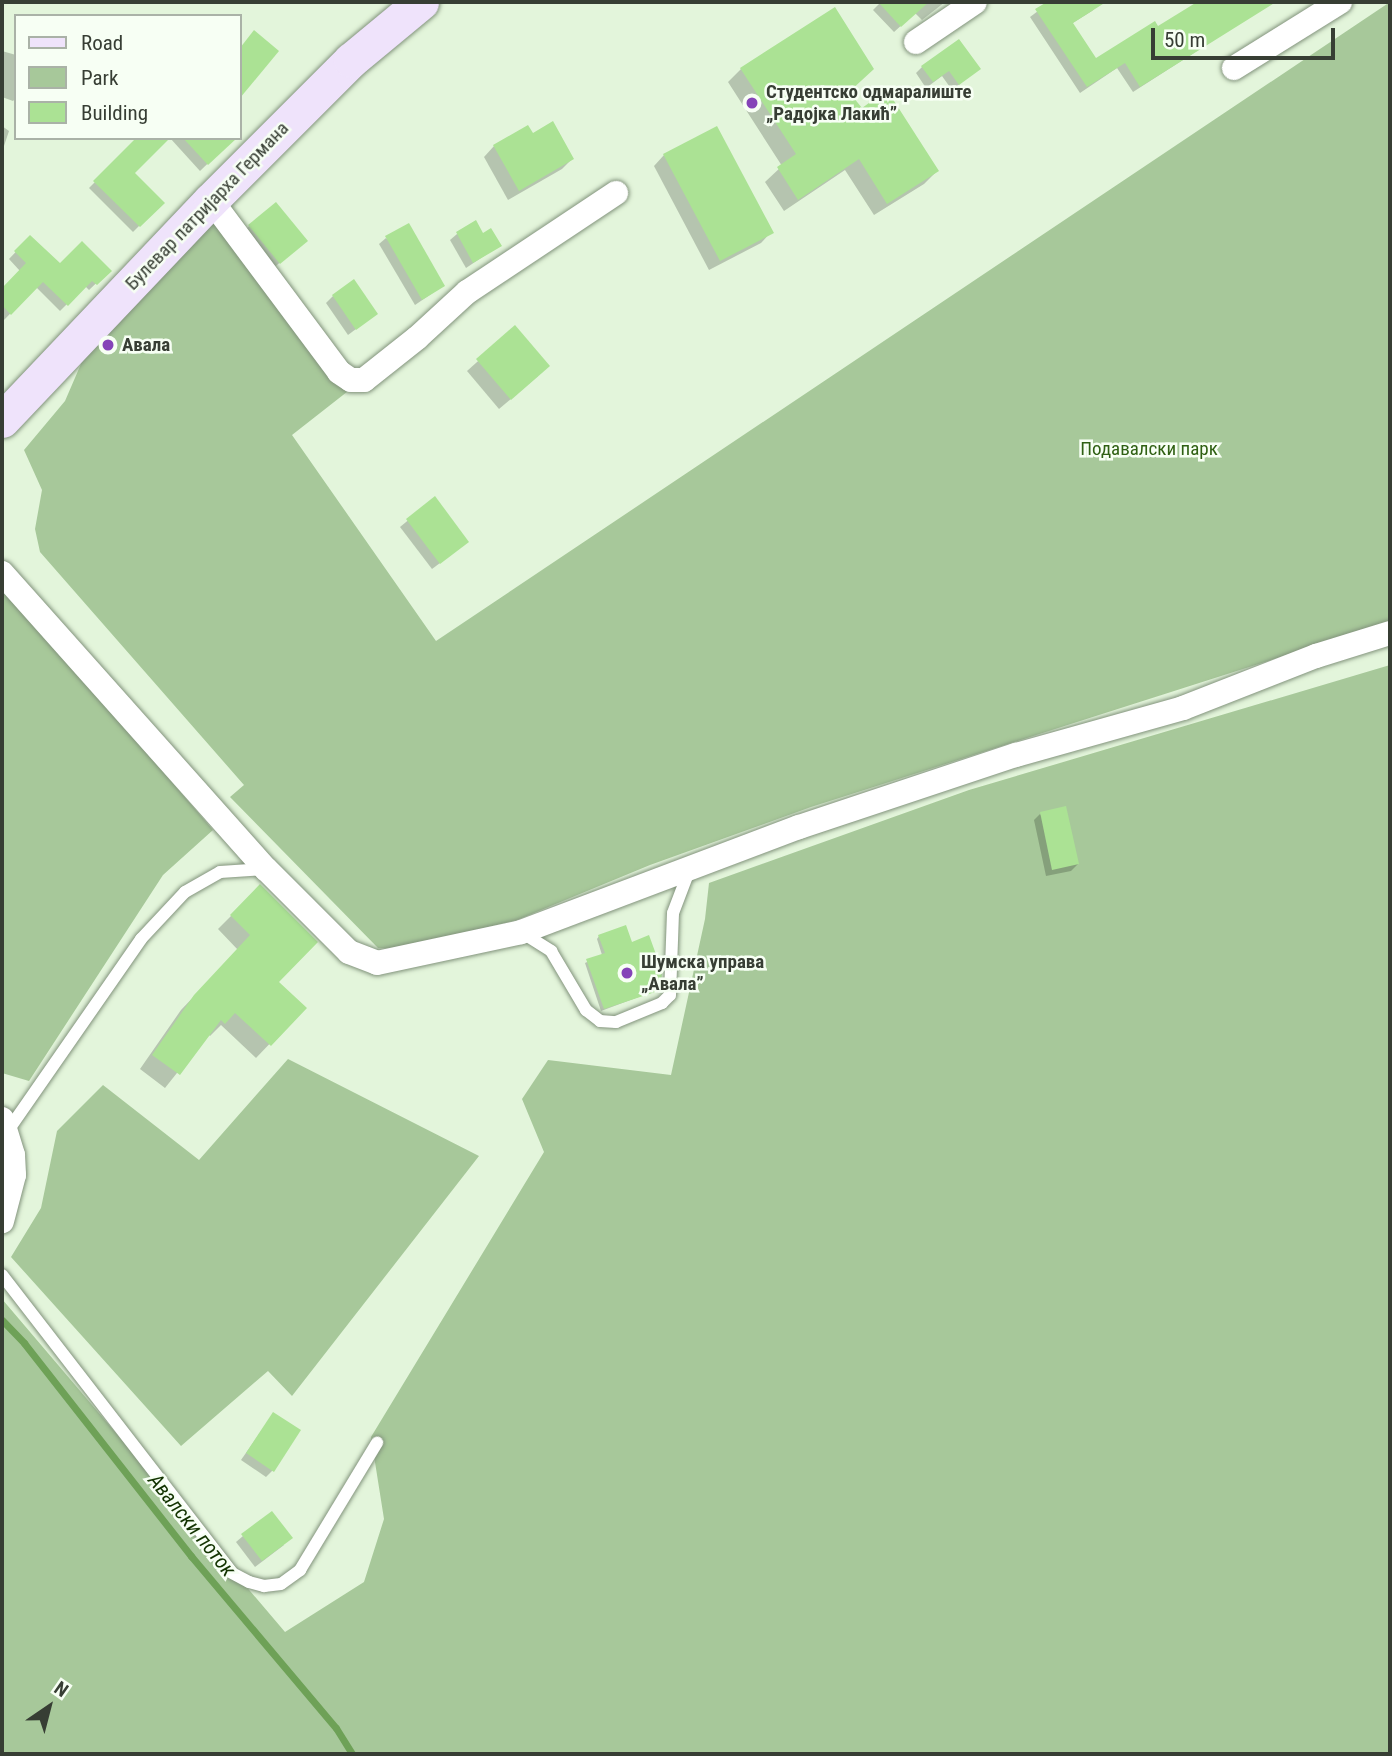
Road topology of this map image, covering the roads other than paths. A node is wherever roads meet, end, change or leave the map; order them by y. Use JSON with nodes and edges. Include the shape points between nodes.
{"nodes":[{"id":1,"x":421,"y":2,"type":"edge"},
{"id":2,"x":975,"y":2,"type":"edge"},
{"id":3,"x":1340,"y":2,"type":"edge"},
{"id":4,"x":916,"y":42,"type":"dead end"},
{"id":5,"x":1234,"y":68,"type":"dead end"},
{"id":6,"x":616,"y":193,"type":"dead end"},
{"id":7,"x":211,"y":200,"type":"junction"},
{"id":8,"x":3,"y":420,"type":"edge"},
{"id":9,"x":2,"y":573,"type":"edge"},
{"id":10,"x":1390,"y":633,"type":"edge"},
{"id":11,"x":691,"y":868,"type":"junction"},
{"id":12,"x":265,"y":869,"type":"junction"},
{"id":13,"x":521,"y":932,"type":"junction"},
{"id":14,"x":4,"y":1126,"type":"edge"},
{"id":15,"x":2,"y":1221,"type":"edge"},
{"id":16,"x":2,"y":1275,"type":"edge"},
{"id":17,"x":377,"y":1443,"type":"dead end"}],
"edges":[{"from":1,"to":7,"type":"main road","name":"Булевар патријарха Германа","via":[[351,60]]},
{"from":2,"to":4,"type":"street"},
{"from":3,"to":5,"type":"street"},
{"from":6,"to":7,"type":"street","via":[[467,292],[364,380],[351,380],[339,372]]},
{"from":7,"to":8,"type":"main road","name":"Булевар патријарха Германа"},
{"from":9,"to":12,"type":"street"},
{"from":10,"to":11,"type":"street","via":[[1316,656],[1183,708],[1016,755]]},
{"from":11,"to":13,"type":"street"},
{"from":11,"to":13,"type":"lane","via":[[673,913],[670,995],[662,1003],[616,1022],[600,1021],[586,1010],[551,951]]},
{"from":12,"to":13,"type":"street","via":[[349,952],[370,962]]},
{"from":12,"to":14,"type":"lane","via":[[220,872],[186,892],[141,939]]},
{"from":14,"to":15,"type":"street","via":[[14,1175]]},
{"from":16,"to":17,"type":"lane","via":[[232,1573],[249,1582],[281,1584],[300,1570]]}]}
